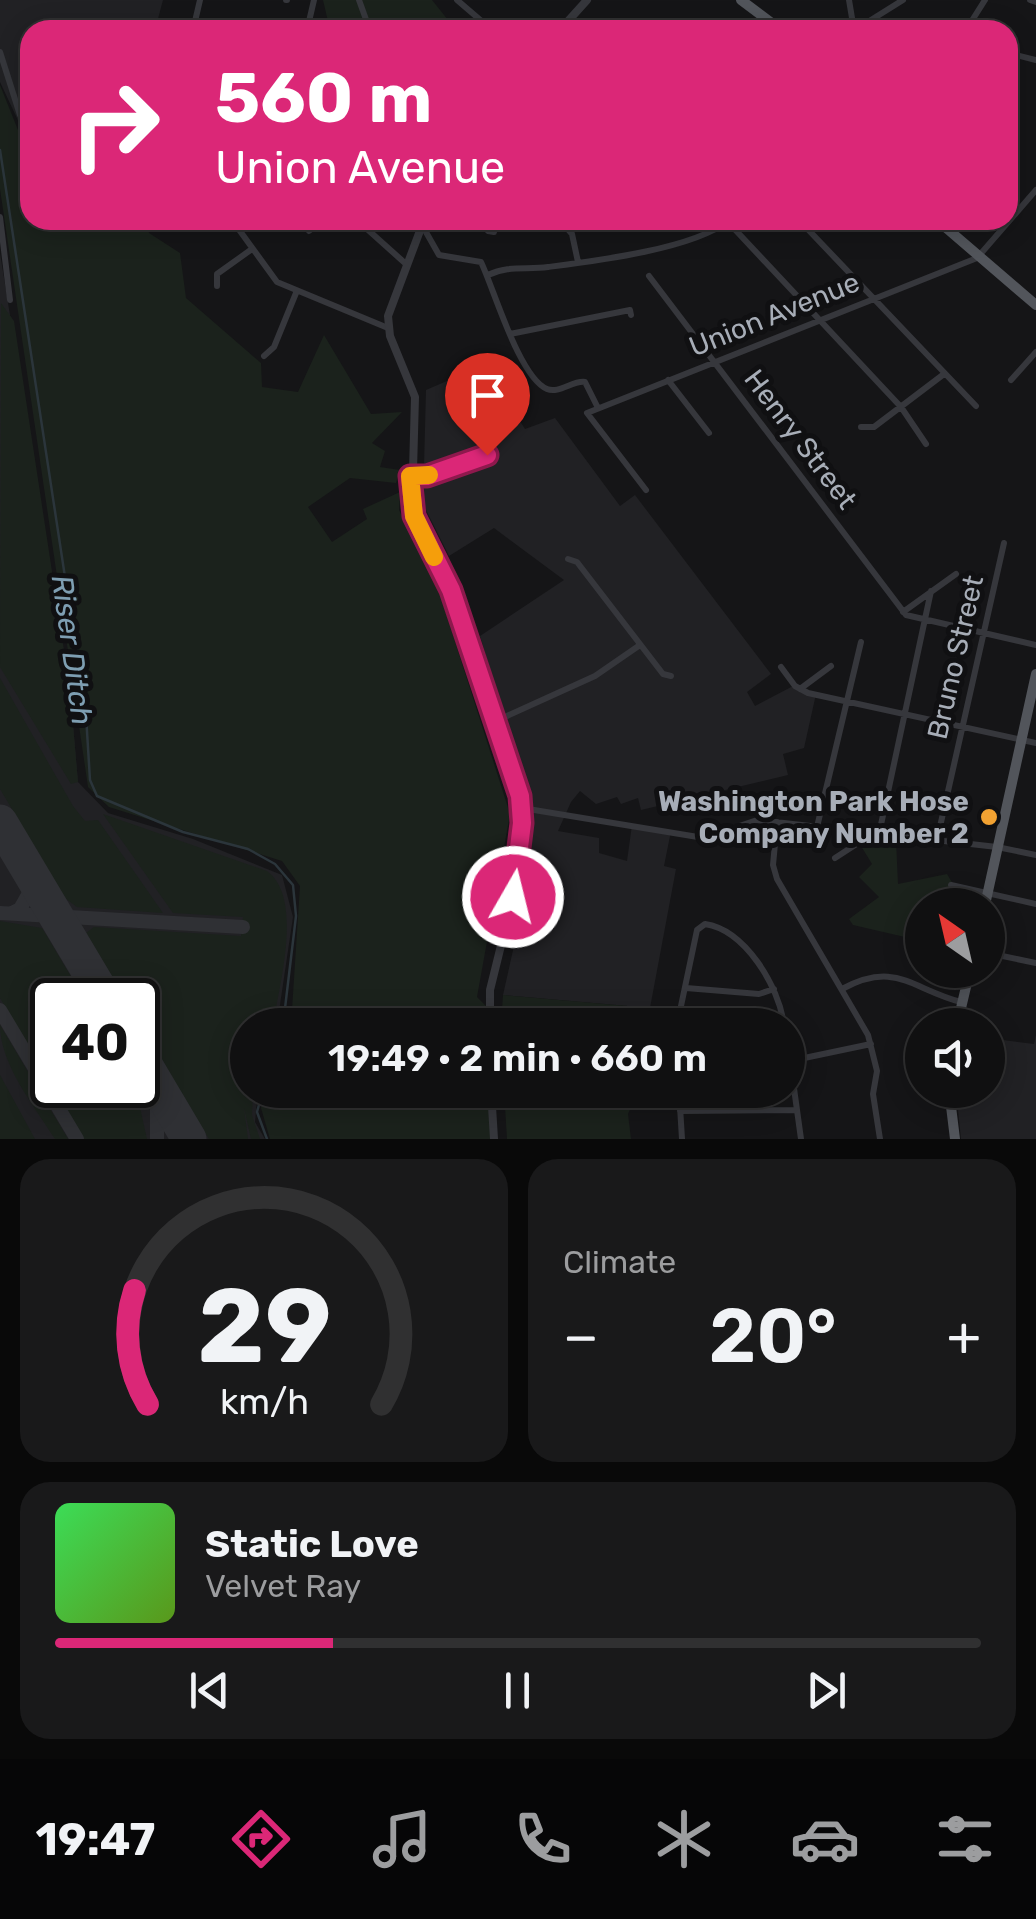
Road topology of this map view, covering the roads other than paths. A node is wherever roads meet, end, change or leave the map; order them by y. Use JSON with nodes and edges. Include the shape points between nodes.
{"nodes":[{"id":1,"x":458,"y":0,"type":"edge"},
{"id":2,"x":588,"y":0,"type":"edge"},
{"id":3,"x":742,"y":0,"type":"edge"},
{"id":4,"x":903,"y":0,"type":"edge"},
{"id":5,"x":481,"y":20,"type":"edge"},
{"id":6,"x":571,"y":20,"type":"edge"},
{"id":7,"x":765,"y":20,"type":"edge"},
{"id":8,"x":871,"y":20,"type":"edge"},
{"id":9,"x":0,"y":52,"type":"edge"},
{"id":10,"x":20,"y":115,"type":"dead end"},
{"id":11,"x":1036,"y":190,"type":"edge"},
{"id":12,"x":1018,"y":211,"type":"edge"},
{"id":13,"x":0,"y":218,"type":"edge"},
{"id":14,"x":241,"y":230,"type":"edge"},
{"id":15,"x":368,"y":230,"type":"edge"},
{"id":16,"x":420,"y":230,"type":"edge"},
{"id":17,"x":427,"y":230,"type":"edge"},
{"id":18,"x":488,"y":230,"type":"edge"},
{"id":19,"x":569,"y":230,"type":"edge"},
{"id":20,"x":716,"y":230,"type":"edge"},
{"id":21,"x":737,"y":230,"type":"edge"},
{"id":22,"x":808,"y":230,"type":"edge"},
{"id":23,"x":947,"y":230,"type":"edge"},
{"id":24,"x":1001,"y":230,"type":"edge"},
{"id":25,"x":494,"y":232,"type":"dead end"},
{"id":26,"x":252,"y":249,"type":"junction"},
{"id":27,"x":977,"y":258,"type":"junction"},
{"id":28,"x":578,"y":262,"type":"junction"},
{"id":29,"x":406,"y":264,"type":"junction"},
{"id":30,"x":488,"y":275,"type":"junction"},
{"id":31,"x":649,"y":276,"type":"dead end"},
{"id":32,"x":217,"y":286,"type":"dead end"},
{"id":33,"x":296,"y":293,"type":"junction"},
{"id":34,"x":872,"y":299,"type":"junction"},
{"id":35,"x":10,"y":300,"type":"dead end"},
{"id":36,"x":1036,"y":305,"type":"edge"},
{"id":37,"x":631,"y":316,"type":"dead end"},
{"id":38,"x":820,"y":319,"type":"junction"},
{"id":39,"x":388,"y":328,"type":"junction"},
{"id":40,"x":510,"y":334,"type":"junction"},
{"id":41,"x":1036,"y":352,"type":"edge"},
{"id":42,"x":264,"y":356,"type":"dead end"},
{"id":43,"x":715,"y":362,"type":"junction"},
{"id":44,"x":944,"y":374,"type":"junction"},
{"id":45,"x":668,"y":380,"type":"junction"},
{"id":46,"x":1010,"y":380,"type":"dead end"},
{"id":47,"x":901,"y":406,"type":"junction"},
{"id":48,"x":976,"y":406,"type":"dead end"},
{"id":49,"x":598,"y":408,"type":"junction"},
{"id":50,"x":861,"y":428,"type":"dead end"},
{"id":51,"x":708,"y":432,"type":"dead end"},
{"id":52,"x":926,"y":444,"type":"dead end"},
{"id":53,"x":487,"y":455,"type":"dead end"},
{"id":54,"x":410,"y":476,"type":"junction"},
{"id":55,"x":646,"y":490,"type":"dead end"},
{"id":56,"x":1004,"y":543,"type":"dead end"},
{"id":57,"x":568,"y":559,"type":"dead end"},
{"id":58,"x":956,"y":574,"type":"dead end"},
{"id":59,"x":931,"y":591,"type":"junction"},
{"id":60,"x":903,"y":612,"type":"junction"},
{"id":61,"x":925,"y":620,"type":"junction"},
{"id":62,"x":984,"y":633,"type":"junction"},
{"id":63,"x":861,"y":642,"type":"dead end"},
{"id":64,"x":640,"y":645,"type":"junction"},
{"id":65,"x":1036,"y":645,"type":"edge"},
{"id":66,"x":831,"y":666,"type":"dead end"},
{"id":67,"x":782,"y":667,"type":"dead end"},
{"id":68,"x":1036,"y":674,"type":"edge"},
{"id":69,"x":671,"y":676,"type":"dead end"},
{"id":70,"x":799,"y":689,"type":"junction"},
{"id":71,"x":846,"y":701,"type":"junction"},
{"id":72,"x":905,"y":714,"type":"junction"},
{"id":73,"x":496,"y":720,"type":"junction"},
{"id":74,"x":962,"y":727,"type":"junction"},
{"id":75,"x":1022,"y":740,"type":"junction"},
{"id":76,"x":1036,"y":743,"type":"edge"},
{"id":77,"x":522,"y":808,"type":"junction"},
{"id":78,"x":776,"y":822,"type":"junction"},
{"id":79,"x":817,"y":827,"type":"junction"},
{"id":80,"x":876,"y":833,"type":"junction"},
{"id":81,"x":937,"y":840,"type":"junction"},
{"id":82,"x":997,"y":847,"type":"junction"},
{"id":83,"x":1036,"y":856,"type":"edge"},
{"id":84,"x":835,"y":858,"type":"dead end"},
{"id":85,"x":950,"y":885,"type":"dead end"},
{"id":86,"x":958,"y":888,"type":"edge"},
{"id":87,"x":988,"y":888,"type":"edge"},
{"id":88,"x":1005,"y":901,"type":"edge"},
{"id":89,"x":1036,"y":904,"type":"edge"},
{"id":90,"x":1005,"y":957,"type":"edge"},
{"id":91,"x":1036,"y":963,"type":"edge"},
{"id":92,"x":686,"y":988,"type":"junction"},
{"id":93,"x":966,"y":988,"type":"edge"},
{"id":94,"x":842,"y":989,"type":"junction"},
{"id":95,"x":774,"y":990,"type":"junction"},
{"id":96,"x":962,"y":1002,"type":"junction"},
{"id":97,"x":490,"y":1008,"type":"edge"},
{"id":98,"x":681,"y":1008,"type":"edge"},
{"id":99,"x":779,"y":1008,"type":"edge"},
{"id":100,"x":961,"y":1008,"type":"edge"},
{"id":101,"x":871,"y":1044,"type":"junction"},
{"id":102,"x":805,"y":1058,"type":"edge"},
{"id":103,"x":492,"y":1108,"type":"edge"},
{"id":104,"x":680,"y":1108,"type":"edge"},
{"id":105,"x":951,"y":1108,"type":"edge"},
{"id":106,"x":798,"y":1110,"type":"joint"},
{"id":107,"x":680,"y":1111,"type":"junction"},
{"id":108,"x":494,"y":1139,"type":"edge"},
{"id":109,"x":682,"y":1139,"type":"edge"},
{"id":110,"x":801,"y":1139,"type":"edge"},
{"id":111,"x":880,"y":1139,"type":"edge"},
{"id":112,"x":955,"y":1139,"type":"edge"}],
"edges":[{"from":1,"to":5,"type":"street"},
{"from":2,"to":6,"type":"street"},
{"from":3,"to":7,"type":"main road"},
{"from":4,"to":8,"type":"street"},
{"from":9,"to":10,"type":"street"},
{"from":11,"to":12,"type":"street"},
{"from":13,"to":35,"type":"street"},
{"from":14,"to":26,"type":"street"},
{"from":15,"to":29,"type":"street"},
{"from":16,"to":29,"type":"street"},
{"from":17,"to":30,"type":"street","via":[[438,255],[475,258]]},
{"from":18,"to":25,"type":"street"},
{"from":19,"to":28,"type":"street"},
{"from":20,"to":28,"type":"street"},
{"from":21,"to":38,"type":"street"},
{"from":22,"to":34,"type":"street"},
{"from":23,"to":27,"type":"main road"},
{"from":24,"to":27,"type":"street"},
{"from":26,"to":32,"type":"street","via":[[217,274]]},
{"from":26,"to":33,"type":"street","via":[[276,282]]},
{"from":27,"to":34,"type":"street","name":"Union Avenue"},
{"from":27,"to":36,"type":"main road"},
{"from":28,"to":30,"type":"street"},
{"from":29,"to":39,"type":"street","via":[[388,308]]},
{"from":30,"to":40,"type":"street"},
{"from":31,"to":43,"type":"street","name":"Henry Street"},
{"from":33,"to":39,"type":"street"},
{"from":33,"to":42,"type":"street"},
{"from":34,"to":38,"type":"street","name":"Union Avenue"},
{"from":34,"to":44,"type":"street"},
{"from":37,"to":40,"type":"street","via":[[630,310]]},
{"from":38,"to":43,"type":"street","name":"Union Avenue"},
{"from":38,"to":47,"type":"street"},
{"from":39,"to":54,"type":"street","via":[[414,397]]},
{"from":40,"to":49,"type":"street","via":[[542,386],[554,390],[586,382]]},
{"from":41,"to":46,"type":"street"},
{"from":43,"to":45,"type":"street","name":"Union Avenue"},
{"from":43,"to":60,"type":"street","name":"Henry Street"},
{"from":44,"to":47,"type":"street"},
{"from":44,"to":48,"type":"street"},
{"from":45,"to":49,"type":"street","name":"Union Avenue"},
{"from":45,"to":51,"type":"street"},
{"from":47,"to":50,"type":"street","via":[[874,428]]},
{"from":47,"to":52,"type":"street"},
{"from":49,"to":55,"type":"street","name":"Union Avenue","via":[[587,412]]},
{"from":53,"to":54,"type":"street"},
{"from":54,"to":73,"type":"street","via":[[414,516],[451,590]]},
{"from":56,"to":62,"type":"street","name":"Bruno Street"},
{"from":57,"to":64,"type":"street"},
{"from":58,"to":59,"type":"street"},
{"from":59,"to":60,"type":"street"},
{"from":59,"to":61,"type":"street"},
{"from":60,"to":61,"type":"street"},
{"from":61,"to":62,"type":"street"},
{"from":61,"to":72,"type":"street"},
{"from":62,"to":65,"type":"street"},
{"from":62,"to":74,"type":"street","name":"Bruno Street"},
{"from":63,"to":71,"type":"street"},
{"from":64,"to":69,"type":"street"},
{"from":64,"to":73,"type":"street","via":[[595,676]]},
{"from":66,"to":70,"type":"street"},
{"from":67,"to":70,"type":"street"},
{"from":68,"to":75,"type":"main road"},
{"from":70,"to":71,"type":"street"},
{"from":71,"to":72,"type":"street"},
{"from":71,"to":79,"type":"street"},
{"from":72,"to":74,"type":"street"},
{"from":72,"to":80,"type":"street"},
{"from":73,"to":77,"type":"street"},
{"from":74,"to":75,"type":"street"},
{"from":74,"to":81,"type":"street","name":"Bruno Street"},
{"from":75,"to":76,"type":"street"},
{"from":75,"to":82,"type":"main road"},
{"from":77,"to":78,"type":"street","via":[[704,838],[749,821]]},
{"from":77,"to":97,"type":"street","via":[[513,897]]},
{"from":78,"to":79,"type":"street"},
{"from":78,"to":94,"type":"street","via":[[777,880]]},
{"from":79,"to":80,"type":"street"},
{"from":80,"to":81,"type":"street"},
{"from":80,"to":84,"type":"street"},
{"from":81,"to":82,"type":"street"},
{"from":82,"to":83,"type":"street"},
{"from":82,"to":87,"type":"main road"},
{"from":85,"to":86,"type":"street"},
{"from":88,"to":89,"type":"street"},
{"from":90,"to":91,"type":"street"},
{"from":92,"to":95,"type":"street"},
{"from":92,"to":95,"type":"street","via":[[701,925],[730,930]]},
{"from":92,"to":98,"type":"street"},
{"from":93,"to":96,"type":"main road"},
{"from":94,"to":96,"type":"street","via":[[887,974]]},
{"from":94,"to":101,"type":"street"},
{"from":95,"to":99,"type":"street"},
{"from":96,"to":100,"type":"main road"},
{"from":101,"to":102,"type":"street"},
{"from":101,"to":111,"type":"street"},
{"from":103,"to":108,"type":"street"},
{"from":104,"to":107,"type":"street"},
{"from":105,"to":112,"type":"main road"},
{"from":106,"to":107,"type":"street"},
{"from":106,"to":110,"type":"street"},
{"from":107,"to":109,"type":"street"}]}
